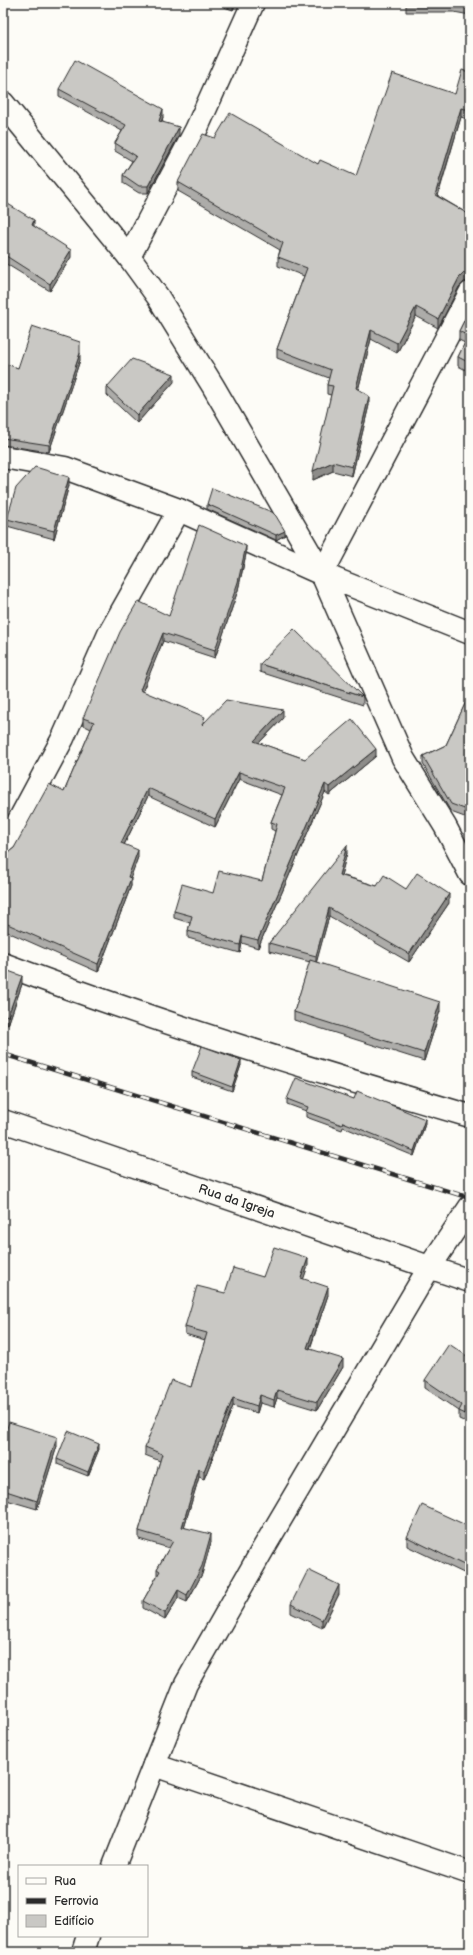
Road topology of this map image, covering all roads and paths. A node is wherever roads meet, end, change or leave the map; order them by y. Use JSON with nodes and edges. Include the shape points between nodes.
{"nodes":[{"id":1,"x":253,"y":3,"type":"edge"},
{"id":2,"x":3,"y":103,"type":"edge"},
{"id":3,"x":129,"y":257,"type":"junction"},
{"id":4,"x":470,"y":293,"type":"edge"},
{"id":5,"x":3,"y":457,"type":"edge"},
{"id":6,"x":178,"y":510,"type":"junction"},
{"id":7,"x":322,"y":574,"type":"junction"},
{"id":8,"x":470,"y":633,"type":"edge"},
{"id":9,"x":3,"y":850,"type":"edge"},
{"id":10,"x":470,"y":874,"type":"edge"},
{"id":11,"x":3,"y":964,"type":"edge"},
{"id":12,"x":470,"y":1116,"type":"edge"},
{"id":13,"x":3,"y":1120,"type":"edge"},
{"id":14,"x":470,"y":1207,"type":"edge"},
{"id":15,"x":429,"y":1268,"type":"junction"},
{"id":16,"x":470,"y":1281,"type":"edge"},
{"id":17,"x":154,"y":1765,"type":"junction"},
{"id":18,"x":114,"y":1865,"type":"edge"},
{"id":19,"x":470,"y":1873,"type":"edge"},
{"id":20,"x":88,"y":1937,"type":"edge"},
{"id":21,"x":82,"y":1952,"type":"edge"}],
"edges":[{"from":1,"to":3,"type":"street","via":[[196,130]]},
{"from":2,"to":3,"type":"street"},
{"from":3,"to":7,"type":"street","via":[[158,297],[213,386]]},
{"from":4,"to":7,"type":"street"},
{"from":5,"to":6,"type":"street","via":[[65,468]]},
{"from":6,"to":7,"type":"street"},
{"from":6,"to":9,"type":"street","via":[[109,634],[63,738]]},
{"from":7,"to":8,"type":"street"},
{"from":7,"to":10,"type":"street","via":[[403,758],[445,826]]},
{"from":11,"to":12,"type":"street","via":[[67,988],[318,1071]]},
{"from":13,"to":15,"type":"street","name":"Rua da Igreja"},
{"from":14,"to":15,"type":"street"},
{"from":15,"to":16,"type":"street","name":"Rua da Igreja"},
{"from":15,"to":17,"type":"street","via":[[186,1684]]},
{"from":17,"to":18,"type":"street"},
{"from":17,"to":19,"type":"street"},
{"from":20,"to":21,"type":"street"}]}
